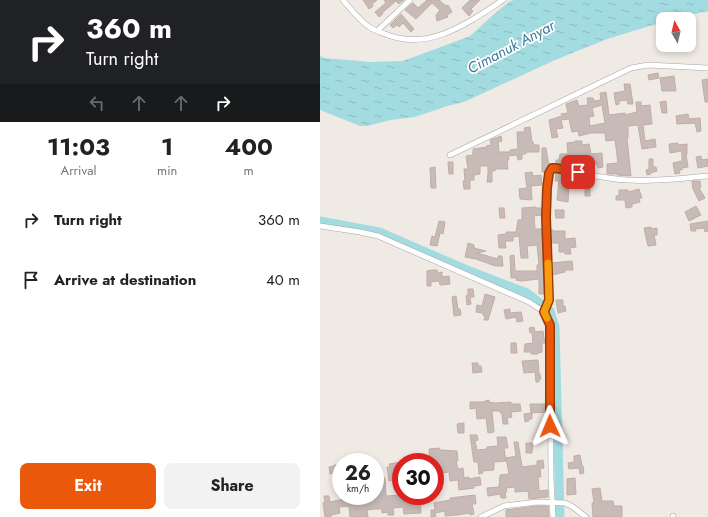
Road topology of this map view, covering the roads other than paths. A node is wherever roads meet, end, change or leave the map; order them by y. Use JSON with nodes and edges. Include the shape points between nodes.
{"nodes":[{"id":1,"x":410,"y":0,"type":"edge"},
{"id":2,"x":503,"y":0,"type":"edge"},
{"id":3,"x":346,"y":1,"type":"edge"},
{"id":4,"x":378,"y":31,"type":"junction"},
{"id":5,"x":708,"y":68,"type":"edge"},
{"id":6,"x":450,"y":154,"type":"dead end"},
{"id":7,"x":708,"y":176,"type":"edge"},
{"id":8,"x":320,"y":226,"type":"edge"},
{"id":9,"x":545,"y":309,"type":"junction"},
{"id":10,"x":555,"y":502,"type":"junction"},
{"id":11,"x":481,"y":517,"type":"edge"},
{"id":12,"x":553,"y":517,"type":"edge"},
{"id":13,"x":586,"y":517,"type":"edge"}],
"edges":[{"from":1,"to":4,"type":"street"},
{"from":2,"to":4,"type":"street","via":[[458,28],[436,37],[407,40]]},
{"from":3,"to":4,"type":"street","via":[[369,27]]},
{"from":5,"to":6,"type":"street","via":[[648,65],[631,68]]},
{"from":7,"to":9,"type":"street","via":[[645,181],[594,176],[552,168],[547,188],[549,293]]},
{"from":8,"to":9,"type":"street","via":[[378,236]]},
{"from":9,"to":10,"type":"street","via":[[550,325],[551,478]]},
{"from":10,"to":11,"type":"street","via":[[509,504]]},
{"from":10,"to":12,"type":"street"},
{"from":10,"to":13,"type":"street","via":[[573,507]]}]}
